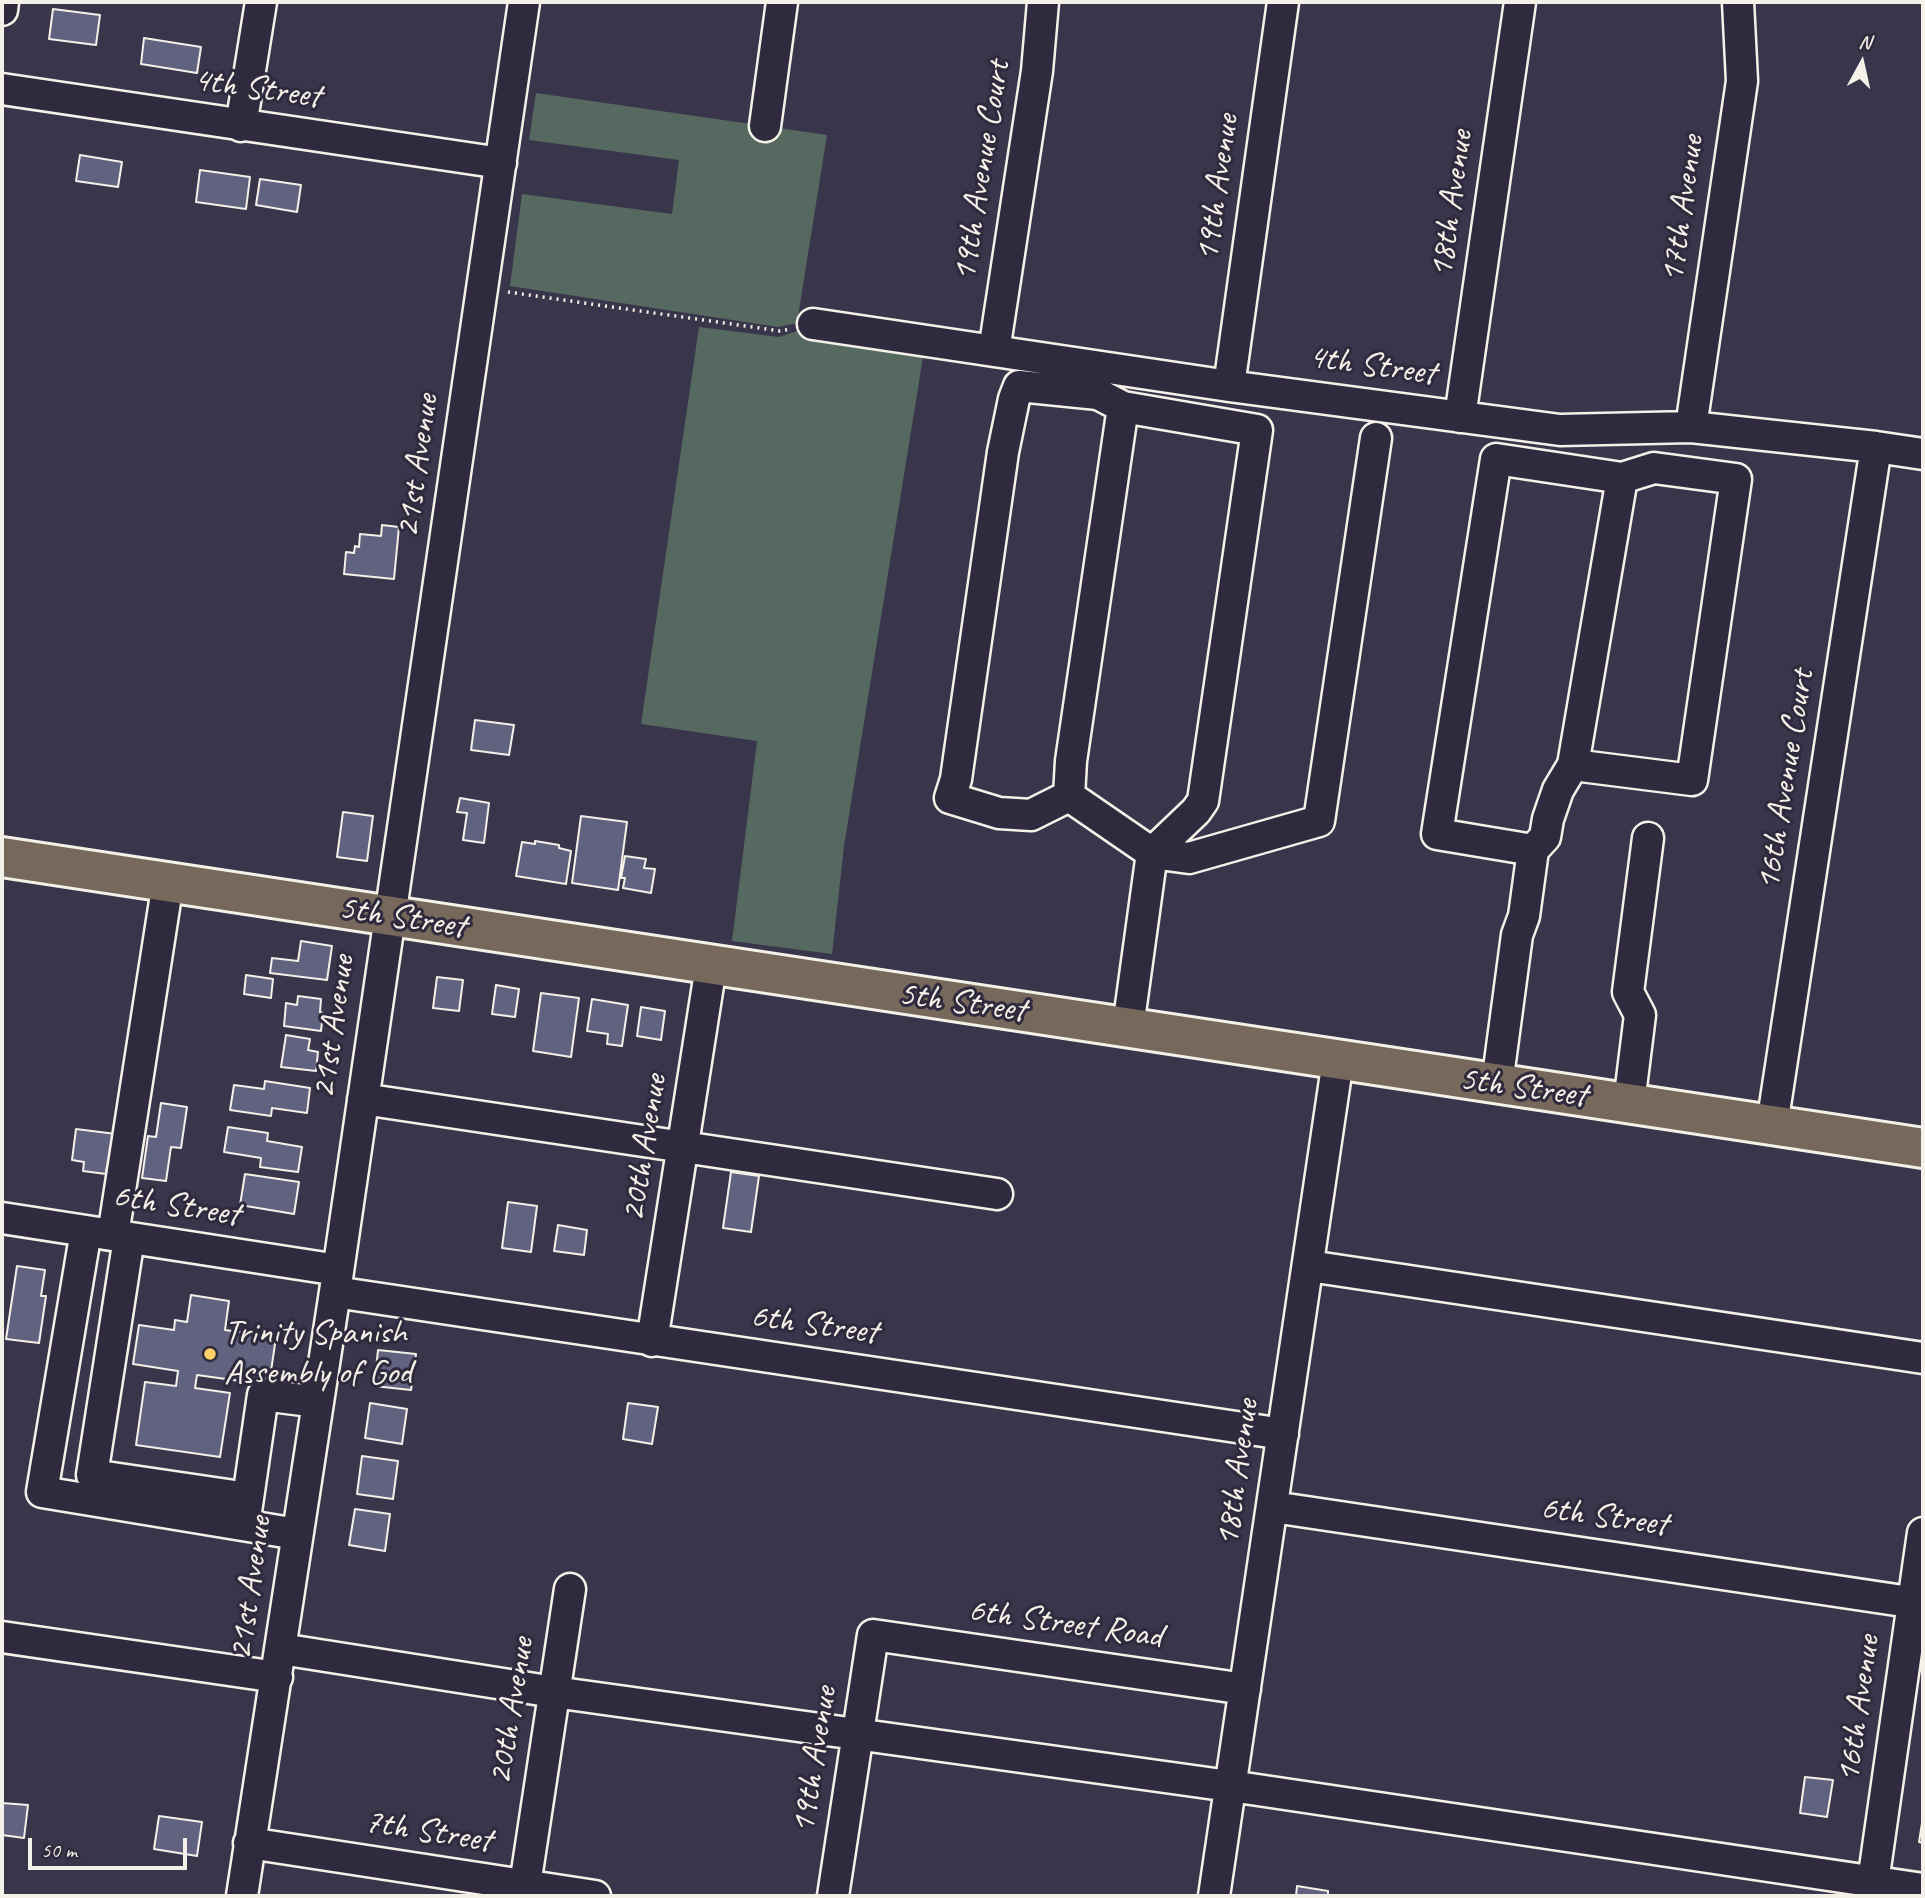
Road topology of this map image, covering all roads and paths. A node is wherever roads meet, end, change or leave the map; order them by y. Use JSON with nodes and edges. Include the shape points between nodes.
{"nodes":[{"id":1,"x":3,"y":2,"type":"edge"},
{"id":2,"x":261,"y":2,"type":"edge"},
{"id":3,"x":524,"y":2,"type":"edge"},
{"id":4,"x":782,"y":2,"type":"edge"},
{"id":5,"x":1043,"y":2,"type":"edge"},
{"id":6,"x":1283,"y":2,"type":"edge"},
{"id":7,"x":1520,"y":2,"type":"edge"},
{"id":8,"x":1738,"y":2,"type":"edge"},
{"id":9,"x":2,"y":10,"type":"edge"},
{"id":10,"x":2,"y":89,"type":"edge"},
{"id":11,"x":241,"y":126,"type":"junction"},
{"id":12,"x":765,"y":126,"type":"dead end"},
{"id":13,"x":501,"y":163,"type":"junction"},
{"id":14,"x":501,"y":290,"type":"dead end"},
{"id":15,"x":813,"y":324,"type":"joint"},
{"id":16,"x":994,"y":351,"type":"junction"},
{"id":17,"x":1229,"y":386,"type":"junction"},
{"id":18,"x":1123,"y":407,"type":"junction"},
{"id":19,"x":1460,"y":417,"type":"junction"},
{"id":20,"x":1691,"y":427,"type":"junction"},
{"id":21,"x":1376,"y":438,"type":"dead end"},
{"id":22,"x":1876,"y":447,"type":"junction"},
{"id":23,"x":1923,"y":454,"type":"edge"},
{"id":24,"x":1622,"y":478,"type":"junction"},
{"id":25,"x":1573,"y":765,"type":"junction"},
{"id":26,"x":1069,"y":796,"type":"junction"},
{"id":27,"x":1648,"y":838,"type":"dead end"},
{"id":28,"x":1533,"y":850,"type":"junction"},
{"id":29,"x":1152,"y":853,"type":"junction"},
{"id":30,"x":2,"y":857,"type":"edge"},
{"id":31,"x":168,"y":882,"type":"junction"},
{"id":32,"x":390,"y":916,"type":"junction"},
{"id":33,"x":711,"y":966,"type":"junction"},
{"id":34,"x":1128,"y":1027,"type":"junction"},
{"id":35,"x":1338,"y":1060,"type":"junction"},
{"id":36,"x":1497,"y":1084,"type":"junction"},
{"id":37,"x":363,"y":1099,"type":"junction"},
{"id":38,"x":1629,"y":1103,"type":"junction"},
{"id":39,"x":1772,"y":1125,"type":"junction"},
{"id":40,"x":684,"y":1148,"type":"junction"},
{"id":41,"x":1923,"y":1148,"type":"edge"},
{"id":42,"x":997,"y":1194,"type":"dead end"},
{"id":43,"x":2,"y":1218,"type":"edge"},
{"id":44,"x":109,"y":1235,"type":"junction"},
{"id":45,"x":1308,"y":1266,"type":"junction"},
{"id":46,"x":336,"y":1281,"type":"junction"},
{"id":47,"x":652,"y":1341,"type":"junction"},
{"id":48,"x":1923,"y":1358,"type":"edge"},
{"id":49,"x":62,"y":1363,"type":"junction"},
{"id":50,"x":108,"y":1369,"type":"junction"},
{"id":51,"x":318,"y":1402,"type":"junction"},
{"id":52,"x":1283,"y":1434,"type":"junction"},
{"id":53,"x":92,"y":1475,"type":"junction"},
{"id":54,"x":42,"y":1492,"type":"junction"},
{"id":55,"x":1273,"y":1507,"type":"junction"},
{"id":56,"x":246,"y":1511,"type":"junction"},
{"id":57,"x":1923,"y":1533,"type":"edge"},
{"id":58,"x":297,"y":1534,"type":"junction"},
{"id":59,"x":570,"y":1589,"type":"dead end"},
{"id":60,"x":1918,"y":1603,"type":"edge"},
{"id":61,"x":873,"y":1635,"type":"joint"},
{"id":62,"x":2,"y":1637,"type":"edge"},
{"id":63,"x":279,"y":1663,"type":"junction"},
{"id":64,"x":1245,"y":1689,"type":"junction"},
{"id":65,"x":554,"y":1692,"type":"junction"},
{"id":66,"x":858,"y":1735,"type":"junction"},
{"id":67,"x":1230,"y":1786,"type":"junction"},
{"id":68,"x":249,"y":1843,"type":"junction"},
{"id":69,"x":525,"y":1885,"type":"junction"},
{"id":70,"x":1873,"y":1889,"type":"edge"},
{"id":71,"x":1923,"y":1889,"type":"edge"},
{"id":72,"x":242,"y":1896,"type":"edge"},
{"id":73,"x":595,"y":1896,"type":"edge"},
{"id":74,"x":833,"y":1896,"type":"edge"},
{"id":75,"x":1214,"y":1896,"type":"edge"}],
"edges":[{"from":1,"to":9,"type":"street"},
{"from":2,"to":11,"type":"street"},
{"from":3,"to":13,"type":"street","name":"21st Avenue"},
{"from":4,"to":12,"type":"street"},
{"from":5,"to":16,"type":"street","name":"19th Avenue Court","via":[[1037,71]]},
{"from":6,"to":17,"type":"street","name":"19th Avenue"},
{"from":7,"to":19,"type":"street","name":"18th Avenue"},
{"from":8,"to":20,"type":"street","name":"17th Avenue","via":[[1741,81]]},
{"from":10,"to":11,"type":"street","name":"4th Street"},
{"from":11,"to":13,"type":"street","name":"4th Street"},
{"from":13,"to":32,"type":"street","name":"21st Avenue"},
{"from":14,"to":15,"type":"path","via":[[780,331]]},
{"from":15,"to":16,"type":"street","name":"4th Street"},
{"from":16,"to":17,"type":"street","name":"4th Street"},
{"from":17,"to":19,"type":"street","name":"4th Street"},
{"from":18,"to":26,"type":"street"},
{"from":18,"to":26,"type":"street","via":[[1098,394],[1019,386],[1003,452],[950,798],[999,813],[1031,815]]},
{"from":18,"to":29,"type":"street","via":[[1256,430],[1203,801]]},
{"from":19,"to":20,"type":"street","name":"4th Street","via":[[1560,430]]},
{"from":20,"to":22,"type":"street","name":"4th Street"},
{"from":21,"to":29,"type":"street","via":[[1319,821],[1189,858]]},
{"from":22,"to":23,"type":"street","name":"4th Street"},
{"from":22,"to":39,"type":"street","name":"16th Avenue Court"},
{"from":24,"to":25,"type":"street"},
{"from":24,"to":25,"type":"street","via":[[1654,468],[1736,480],[1692,780]]},
{"from":24,"to":28,"type":"street","via":[[1496,458],[1437,834]]},
{"from":25,"to":28,"type":"street","via":[[1558,790],[1545,837]]},
{"from":26,"to":29,"type":"street"},
{"from":27,"to":38,"type":"street","via":[[1628,992],[1640,1015]]},
{"from":28,"to":36,"type":"street"},
{"from":29,"to":34,"type":"street"},
{"from":30,"to":31,"type":"main road","name":"5th Street"},
{"from":31,"to":32,"type":"main road","name":"5th Street"},
{"from":31,"to":44,"type":"street"},
{"from":32,"to":33,"type":"main road","name":"5th Street"},
{"from":32,"to":37,"type":"street","name":"21st Avenue"},
{"from":33,"to":34,"type":"main road","name":"5th Street"},
{"from":33,"to":40,"type":"street","name":"20th Avenue"},
{"from":34,"to":35,"type":"main road","name":"5th Street"},
{"from":35,"to":36,"type":"main road","name":"5th Street"},
{"from":35,"to":45,"type":"street","name":"18th Avenue"},
{"from":36,"to":38,"type":"main road","name":"5th Street"},
{"from":37,"to":40,"type":"street"},
{"from":37,"to":46,"type":"street","name":"21st Avenue"},
{"from":38,"to":39,"type":"main road","name":"5th Street"},
{"from":39,"to":41,"type":"main road","name":"5th Street"},
{"from":40,"to":42,"type":"street"},
{"from":40,"to":47,"type":"street","name":"20th Avenue"},
{"from":43,"to":44,"type":"street","name":"6th Street"},
{"from":44,"to":46,"type":"street","name":"6th Street"},
{"from":44,"to":49,"type":"street"},
{"from":44,"to":50,"type":"street"},
{"from":45,"to":48,"type":"street"},
{"from":45,"to":52,"type":"street","name":"18th Avenue"},
{"from":46,"to":47,"type":"street","name":"6th Street"},
{"from":46,"to":51,"type":"street","name":"21st Avenue"},
{"from":47,"to":52,"type":"street","name":"6th Street"},
{"from":49,"to":50,"type":"street"},
{"from":49,"to":54,"type":"street"},
{"from":50,"to":53,"type":"street"},
{"from":51,"to":56,"type":"street","via":[[262,1395]]},
{"from":51,"to":58,"type":"street","name":"21st Avenue"},
{"from":52,"to":55,"type":"street","name":"18th Avenue"},
{"from":53,"to":54,"type":"street"},
{"from":53,"to":56,"type":"street"},
{"from":54,"to":56,"type":"street"},
{"from":55,"to":60,"type":"street","name":"6th Street"},
{"from":55,"to":64,"type":"street","name":"18th Avenue"},
{"from":56,"to":58,"type":"street"},
{"from":57,"to":60,"type":"street","name":"16th Avenue"},
{"from":58,"to":63,"type":"street","name":"21st Avenue"},
{"from":59,"to":65,"type":"street","name":"20th Avenue"},
{"from":60,"to":70,"type":"street","name":"16th Avenue"},
{"from":61,"to":64,"type":"street","name":"6th Street Road"},
{"from":61,"to":66,"type":"street","name":"19th Avenue"},
{"from":62,"to":63,"type":"street"},
{"from":63,"to":65,"type":"street"},
{"from":63,"to":68,"type":"street","name":"21st Avenue"},
{"from":64,"to":67,"type":"street","name":"18th Avenue"},
{"from":65,"to":66,"type":"street"},
{"from":65,"to":69,"type":"street","name":"20th Avenue"},
{"from":66,"to":67,"type":"street"},
{"from":66,"to":74,"type":"street","name":"19th Avenue"},
{"from":67,"to":70,"type":"street"},
{"from":67,"to":75,"type":"street","name":"18th Avenue"},
{"from":68,"to":69,"type":"street","name":"7th Street"},
{"from":68,"to":72,"type":"street","name":"21st Avenue"},
{"from":69,"to":73,"type":"street","name":"7th Street"},
{"from":70,"to":71,"type":"street"}]}
